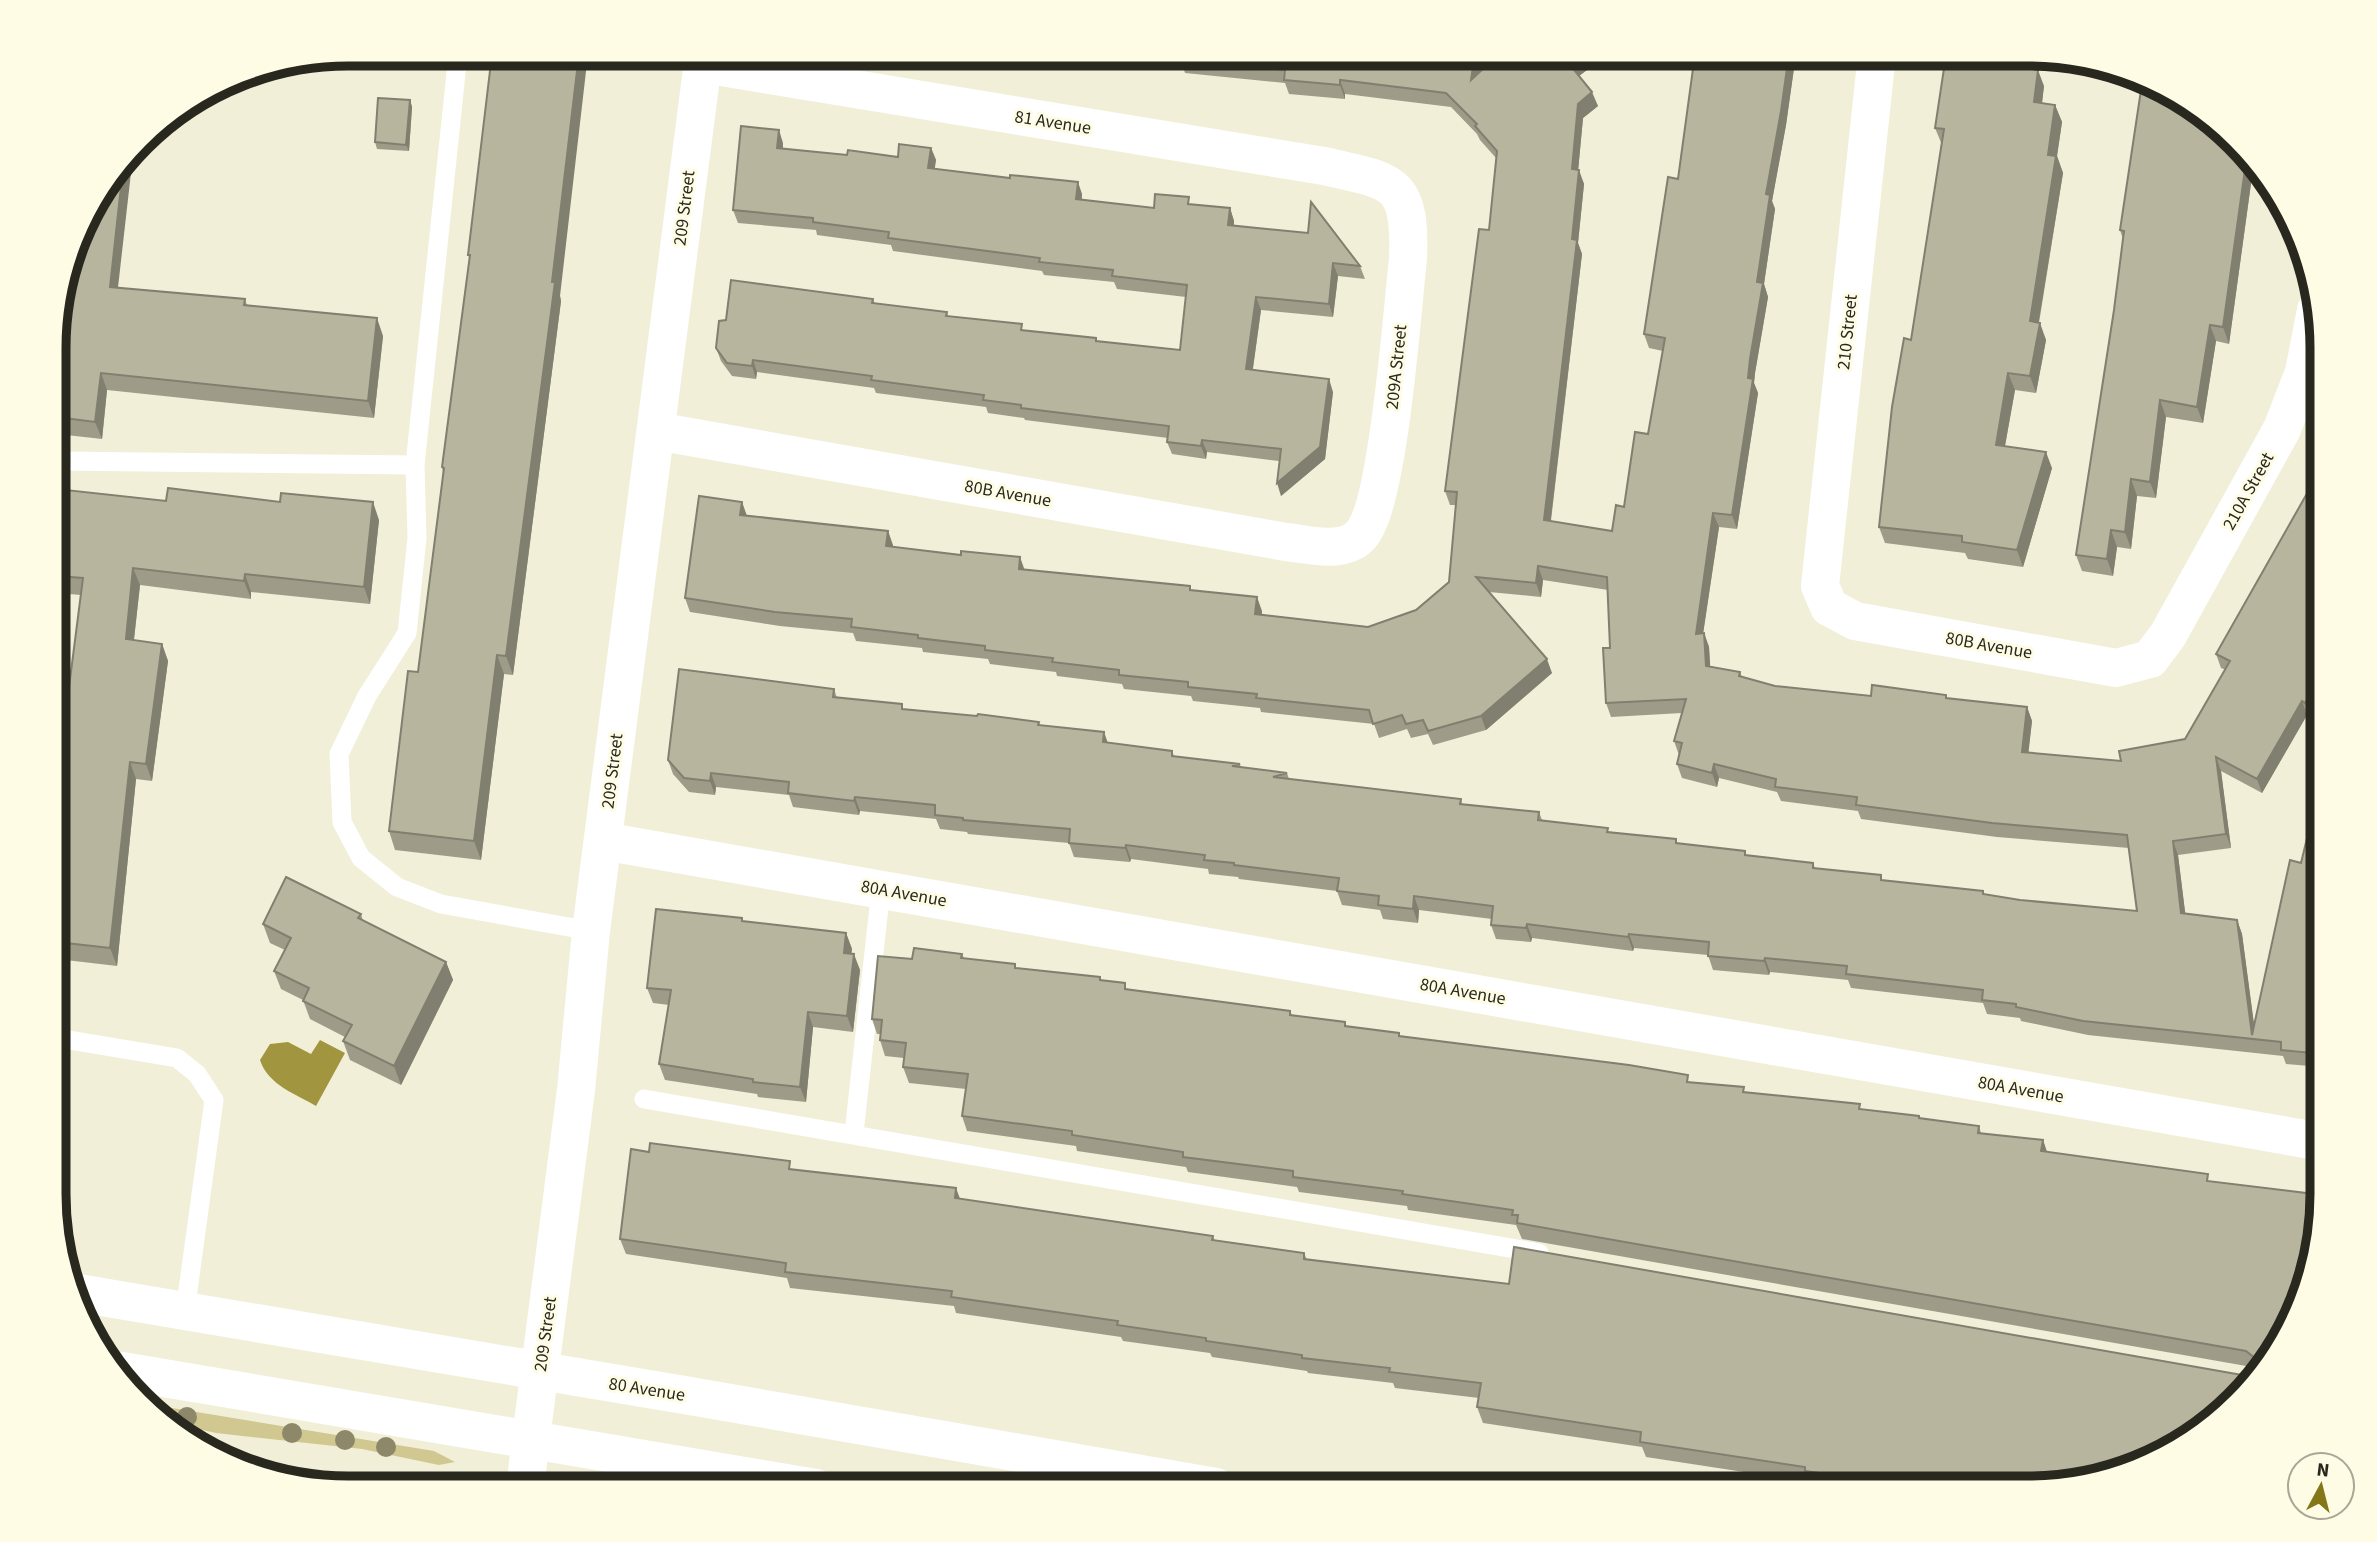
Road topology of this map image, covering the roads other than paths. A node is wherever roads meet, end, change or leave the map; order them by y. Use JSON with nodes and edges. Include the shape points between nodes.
{"nodes":[{"id":1,"x":457,"y":66,"type":"edge"},
{"id":2,"x":702,"y":66,"type":"edge"},
{"id":3,"x":744,"y":66,"type":"edge"},
{"id":4,"x":1876,"y":66,"type":"edge"},
{"id":5,"x":1399,"y":193,"type":"joint"},
{"id":6,"x":2310,"y":341,"type":"edge"},
{"id":7,"x":656,"y":431,"type":"junction"},
{"id":8,"x":66,"y":461,"type":"edge"},
{"id":9,"x":415,"y":465,"type":"junction"},
{"id":10,"x":1359,"y":538,"type":"joint"},
{"id":11,"x":1829,"y":607,"type":"joint"},
{"id":12,"x":2150,"y":659,"type":"joint"},
{"id":13,"x":603,"y":841,"type":"junction"},
{"id":14,"x":881,"y":889,"type":"junction"},
{"id":15,"x":591,"y":931,"type":"junction"},
{"id":16,"x":66,"y":1040,"type":"edge"},
{"id":17,"x":644,"y":1099,"type":"dead end"},
{"id":18,"x":853,"y":1133,"type":"junction"},
{"id":19,"x":2310,"y":1140,"type":"edge"},
{"id":20,"x":1554,"y":1256,"type":"edge"},
{"id":21,"x":85,"y":1294,"type":"edge"},
{"id":22,"x":185,"y":1312,"type":"junction"},
{"id":23,"x":130,"y":1372,"type":"edge"},
{"id":24,"x":540,"y":1372,"type":"junction"},
{"id":25,"x":531,"y":1438,"type":"junction"},
{"id":26,"x":526,"y":1476,"type":"edge"},
{"id":27,"x":748,"y":1476,"type":"edge"},
{"id":28,"x":1146,"y":1476,"type":"edge"}],
"edges":[{"from":1,"to":9,"type":"lane"},
{"from":2,"to":7,"type":"street","name":"209 Street"},
{"from":3,"to":5,"type":"street","name":"81 Avenue","via":[[1324,166],[1372,177]]},
{"from":4,"to":11,"type":"street","name":"210 Street","via":[[1820,586]]},
{"from":5,"to":10,"type":"street","name":"209A Street","via":[[1409,227],[1408,259],[1384,467],[1371,521]]},
{"from":6,"to":12,"type":"street","name":"210A Street","via":[[2304,372],[2282,429],[2168,635]]},
{"from":7,"to":10,"type":"street","name":"80B Avenue","via":[[1286,542],[1344,545]]},
{"from":7,"to":13,"type":"street","name":"209 Street"},
{"from":8,"to":9,"type":"lane"},
{"from":9,"to":15,"type":"lane","via":[[417,538],[407,632],[367,696],[339,754],[342,822],[361,858],[397,887],[441,904]]},
{"from":11,"to":12,"type":"street","name":"80B Avenue","via":[[1855,621],[2116,668]]},
{"from":13,"to":14,"type":"street","name":"80A Avenue"},
{"from":13,"to":15,"type":"street","name":"209 Street"},
{"from":14,"to":18,"type":"lane"},
{"from":14,"to":19,"type":"street","name":"80A Avenue"},
{"from":15,"to":24,"type":"street","name":"209 Street"},
{"from":16,"to":22,"type":"lane","via":[[177,1058],[197,1074],[214,1100]]},
{"from":17,"to":18,"type":"lane"},
{"from":18,"to":20,"type":"lane"},
{"from":21,"to":22,"type":"street","name":"80 Avenue"},
{"from":22,"to":24,"type":"street","name":"80 Avenue"},
{"from":23,"to":25,"type":"street"},
{"from":24,"to":25,"type":"street","name":"209 Street"},
{"from":24,"to":28,"type":"street","name":"80 Avenue"},
{"from":25,"to":26,"type":"street","name":"209 Street"},
{"from":25,"to":27,"type":"street"}]}
